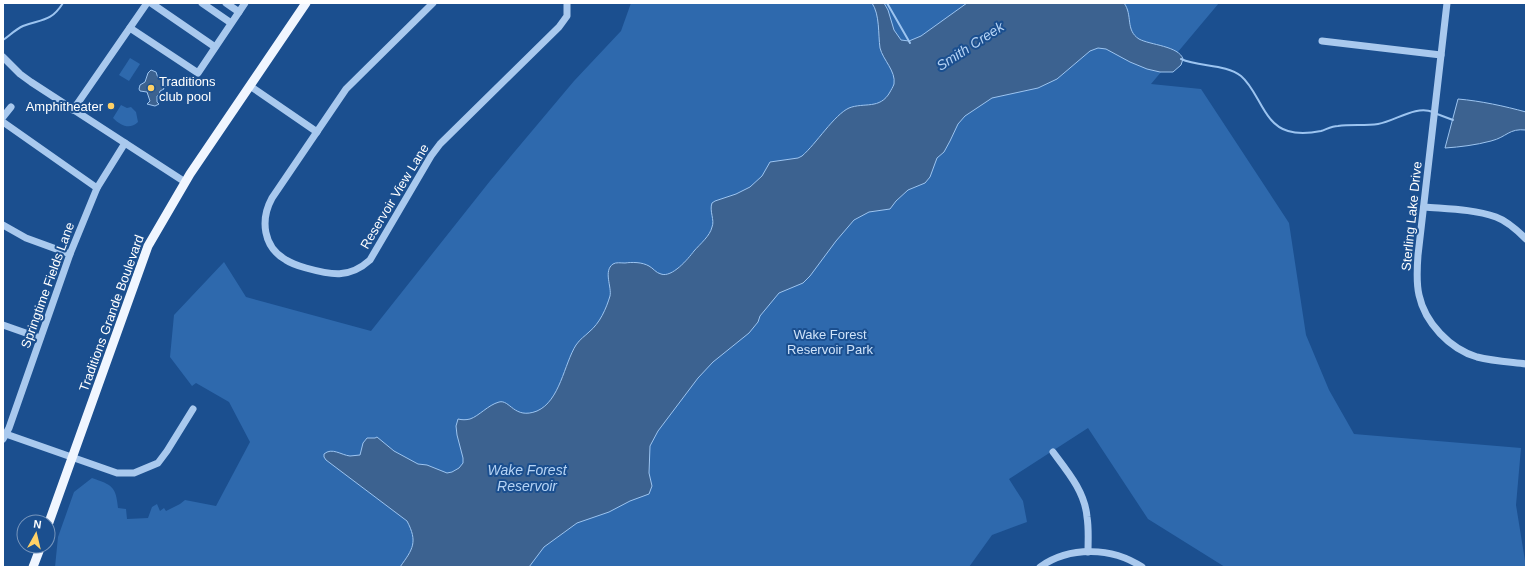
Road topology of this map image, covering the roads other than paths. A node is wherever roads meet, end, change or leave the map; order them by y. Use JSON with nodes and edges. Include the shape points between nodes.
{"nodes":[{"id":1,"x":147,"y":3,"type":"edge"},
{"id":2,"x":151,"y":3,"type":"edge"},
{"id":3,"x":202,"y":3,"type":"edge"},
{"id":4,"x":226,"y":3,"type":"edge"},
{"id":5,"x":245,"y":3,"type":"edge"},
{"id":6,"x":306,"y":3,"type":"edge"},
{"id":7,"x":433,"y":3,"type":"edge"},
{"id":8,"x":568,"y":3,"type":"edge"},
{"id":9,"x":1447,"y":3,"type":"edge"},
{"id":10,"x":239,"y":12,"type":"junction"},
{"id":11,"x":232,"y":23,"type":"junction"},
{"id":12,"x":130,"y":28,"type":"junction"},
{"id":13,"x":1322,"y":41,"type":"dead end"},
{"id":14,"x":215,"y":47,"type":"junction"},
{"id":15,"x":1441,"y":55,"type":"junction"},
{"id":16,"x":3,"y":57,"type":"edge"},
{"id":17,"x":250,"y":86,"type":"junction"},
{"id":18,"x":11,"y":107,"type":"dead end"},
{"id":19,"x":73,"y":110,"type":"junction"},
{"id":20,"x":3,"y":117,"type":"edge"},
{"id":21,"x":3,"y":122,"type":"edge"},
{"id":22,"x":317,"y":132,"type":"junction"},
{"id":23,"x":125,"y":143,"type":"junction"},
{"id":24,"x":185,"y":182,"type":"junction"},
{"id":25,"x":97,"y":188,"type":"junction"},
{"id":26,"x":1424,"y":207,"type":"junction"},
{"id":27,"x":3,"y":224,"type":"edge"},
{"id":28,"x":1526,"y":239,"type":"edge"},
{"id":29,"x":70,"y":254,"type":"junction"},
{"id":30,"x":3,"y":325,"type":"edge"},
{"id":31,"x":40,"y":338,"type":"junction"},
{"id":32,"x":1526,"y":364,"type":"edge"},
{"id":33,"x":193,"y":409,"type":"dead end"},
{"id":34,"x":4,"y":436,"type":"edge"},
{"id":35,"x":1053,"y":452,"type":"dead end"},
{"id":36,"x":72,"y":457,"type":"junction"},
{"id":37,"x":52,"y":514,"type":"edge"},
{"id":38,"x":1088,"y":552,"type":"junction"},
{"id":39,"x":38,"y":554,"type":"edge"},
{"id":40,"x":33,"y":567,"type":"edge"},
{"id":41,"x":1040,"y":567,"type":"edge"},
{"id":42,"x":1142,"y":567,"type":"edge"}],
"edges":[{"from":1,"to":12,"type":"street"},
{"from":2,"to":14,"type":"street"},
{"from":3,"to":11,"type":"street"},
{"from":4,"to":10,"type":"street"},
{"from":5,"to":10,"type":"street"},
{"from":6,"to":17,"type":"main road","name":"Traditions Grande Boulevard"},
{"from":7,"to":22,"type":"street","name":"Reservoir View Lane","via":[[346,89]]},
{"from":8,"to":22,"type":"street","name":"Reservoir View Lane","via":[[567,16],[559,28],[440,144],[370,260],[354,271],[346,273],[325,273],[287,261],[275,252],[265,231],[264,218],[268,205]]},
{"from":9,"to":15,"type":"street","name":"Sterling Lake Drive"},
{"from":10,"to":11,"type":"street"},
{"from":11,"to":14,"type":"street"},
{"from":12,"to":14,"type":"street","via":[[198,73]]},
{"from":12,"to":19,"type":"street"},
{"from":13,"to":15,"type":"street"},
{"from":15,"to":26,"type":"street","name":"Sterling Lake Drive"},
{"from":16,"to":19,"type":"street","via":[[26,78]]},
{"from":17,"to":22,"type":"street"},
{"from":17,"to":24,"type":"main road","name":"Traditions Grande Boulevard"},
{"from":18,"to":20,"type":"street"},
{"from":19,"to":23,"type":"street"},
{"from":21,"to":25,"type":"street"},
{"from":23,"to":24,"type":"street"},
{"from":23,"to":25,"type":"street","name":"Springtime Fields Lane"},
{"from":24,"to":36,"type":"main road","name":"Traditions Grande Boulevard","via":[[148,246]]},
{"from":25,"to":29,"type":"street","name":"Springtime Fields Lane"},
{"from":26,"to":28,"type":"street","via":[[1497,217]]},
{"from":26,"to":32,"type":"street","name":"Sterling Lake Drive","via":[[1417,279],[1419,295],[1433,325],[1452,344],[1465,352],[1478,357]]},
{"from":27,"to":29,"type":"street","via":[[26,238]]},
{"from":29,"to":31,"type":"street","name":"Springtime Fields Lane"},
{"from":30,"to":31,"type":"street"},
{"from":31,"to":34,"type":"street","name":"Springtime Fields Lane"},
{"from":33,"to":36,"type":"street","via":[[158,463],[146,469],[134,473],[117,473]]},
{"from":34,"to":36,"type":"street"},
{"from":35,"to":38,"type":"street","via":[[1073,478],[1082,496],[1087,516]]},
{"from":36,"to":37,"type":"main road","name":"Traditions Grande Boulevard"},
{"from":38,"to":41,"type":"street","via":[[1050,560]]},
{"from":38,"to":42,"type":"street","via":[[1111,554]]},
{"from":39,"to":40,"type":"main road"}]}
